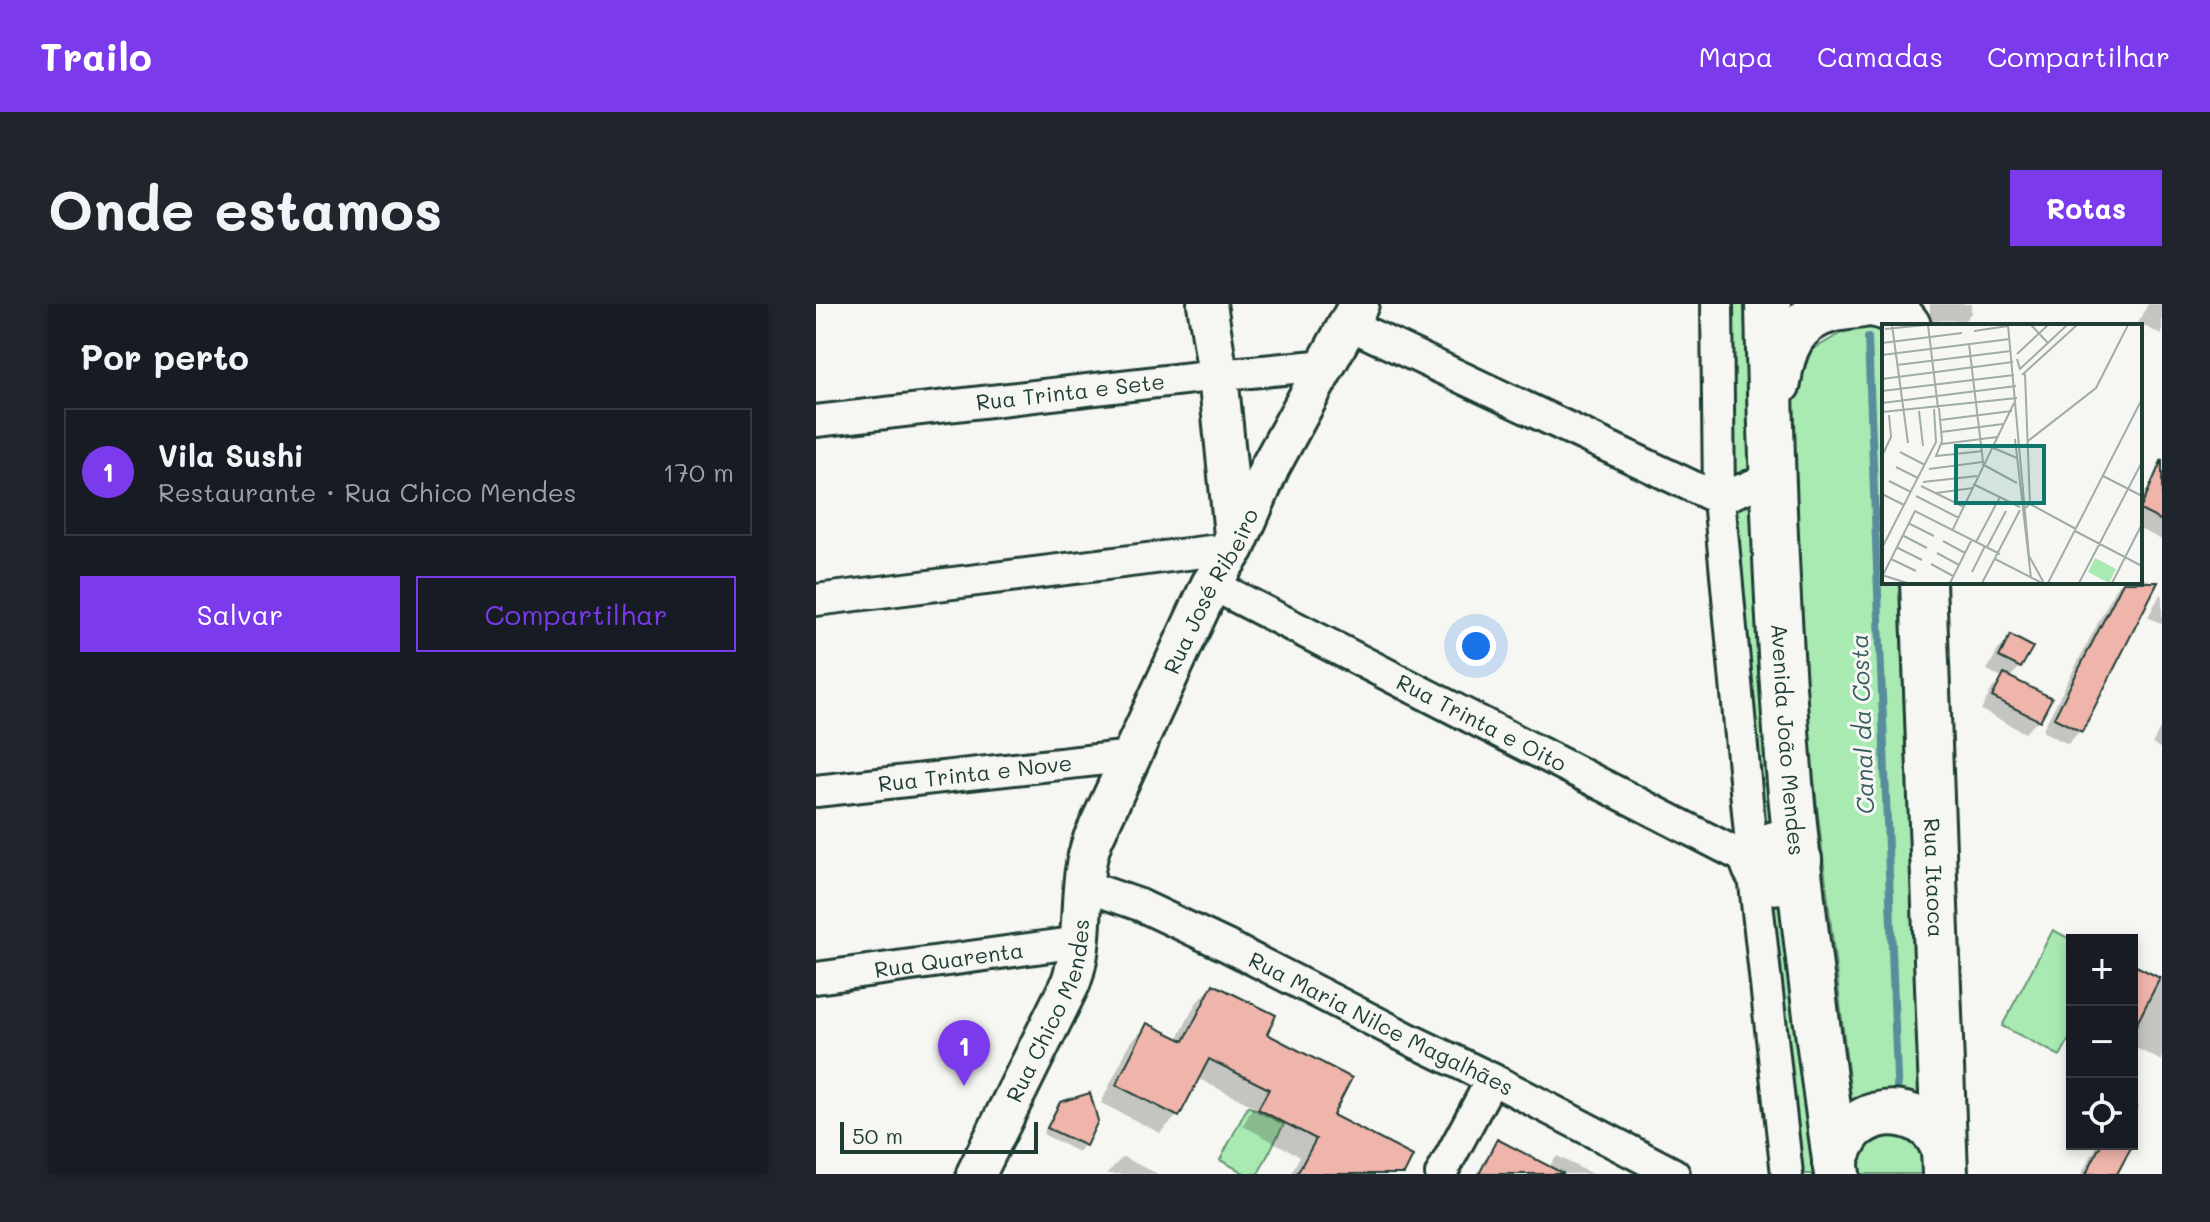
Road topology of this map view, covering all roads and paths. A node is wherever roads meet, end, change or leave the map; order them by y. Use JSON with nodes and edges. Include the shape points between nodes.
{"nodes":[{"id":1,"x":1207,"y":304,"type":"edge"},
{"id":2,"x":1717,"y":304,"type":"edge"},
{"id":3,"x":1768,"y":304,"type":"edge"},
{"id":4,"x":1921,"y":304,"type":"edge"},
{"id":5,"x":1850,"y":305,"type":"edge"},
{"id":6,"x":1353,"y":314,"type":"edge"},
{"id":7,"x":1906,"y":324,"type":"edge"},
{"id":8,"x":1918,"y":324,"type":"edge"},
{"id":9,"x":1327,"y":365,"type":"junction"},
{"id":10,"x":1218,"y":375,"type":"junction"},
{"id":11,"x":816,"y":421,"type":"edge"},
{"id":12,"x":1770,"y":433,"type":"junction"},
{"id":13,"x":1772,"y":477,"type":"junction"},
{"id":14,"x":1719,"y":499,"type":"junction"},
{"id":15,"x":1235,"y":548,"type":"junction"},
{"id":16,"x":1211,"y":584,"type":"junction"},
{"id":17,"x":1923,"y":584,"type":"edge"},
{"id":18,"x":816,"y":600,"type":"edge"},
{"id":19,"x":1132,"y":756,"type":"junction"},
{"id":20,"x":816,"y":791,"type":"edge"},
{"id":21,"x":1776,"y":862,"type":"junction"},
{"id":22,"x":1082,"y":885,"type":"junction"},
{"id":23,"x":1080,"y":942,"type":"junction"},
{"id":24,"x":816,"y":978,"type":"edge"},
{"id":25,"x":1492,"y":1079,"type":"junction"},
{"id":26,"x":1944,"y":1163,"type":"edge"},
{"id":27,"x":1836,"y":1168,"type":"edge"},
{"id":28,"x":976,"y":1174,"type":"edge"},
{"id":29,"x":1441,"y":1174,"type":"edge"},
{"id":30,"x":1674,"y":1174,"type":"edge"},
{"id":31,"x":1787,"y":1174,"type":"edge"}],
"edges":[{"from":1,"to":10,"type":"street"},
{"from":2,"to":14,"type":"street","name":"Avenida João Mendes"},
{"from":3,"to":12,"type":"main road","name":"Avenida João Mendes"},
{"from":4,"to":8,"type":"main road"},
{"from":5,"to":7,"type":"main road","via":[[1888,308]]},
{"from":5,"to":12,"type":"main road","via":[[1804,323],[1787,343]]},
{"from":6,"to":9,"type":"street","name":"Rua José Ribeiro"},
{"from":6,"to":14,"type":"street"},
{"from":9,"to":10,"type":"street","name":"Rua Trinta e Sete"},
{"from":9,"to":15,"type":"street","name":"Rua José Ribeiro","via":[[1270,467]]},
{"from":10,"to":11,"type":"street","name":"Rua Trinta e Sete"},
{"from":10,"to":15,"type":"street"},
{"from":12,"to":13,"type":"main road","name":"Avenida João Mendes"},
{"from":13,"to":14,"type":"street"},
{"from":13,"to":21,"type":"main road","name":"Avenida João Mendes","via":[[1782,670]]},
{"from":14,"to":21,"type":"street","name":"Avenida João Mendes"},
{"from":15,"to":16,"type":"street","name":"Rua José Ribeiro"},
{"from":15,"to":18,"type":"street"},
{"from":16,"to":19,"type":"street","name":"Rua José Ribeiro"},
{"from":16,"to":21,"type":"street","name":"Rua Trinta e Oito"},
{"from":17,"to":26,"type":"main road","name":"Rua Itaoca"},
{"from":19,"to":20,"type":"street","name":"Rua Trinta e Nove"},
{"from":19,"to":22,"type":"street","name":"Rua José Ribeiro","via":[[1093,839]]},
{"from":21,"to":27,"type":"main road","name":"Avenida João Mendes"},
{"from":21,"to":31,"type":"street","name":"Avenida João Mendes"},
{"from":22,"to":23,"type":"street","name":"Rua Chico Mendes"},
{"from":22,"to":25,"type":"street","name":"Rua Maria Nilce Magalhães","via":[[1140,905]]},
{"from":23,"to":24,"type":"street","name":"Rua Quarenta"},
{"from":23,"to":28,"type":"street","name":"Rua Chico Mendes","via":[[1071,982]]},
{"from":25,"to":29,"type":"street"},
{"from":25,"to":30,"type":"street","name":"Rua Maria Nilce Magalhães"},
{"from":26,"to":27,"type":"main road","via":[[1938,1137],[1921,1120],[1882,1113],[1854,1128],[1844,1140]]}]}
